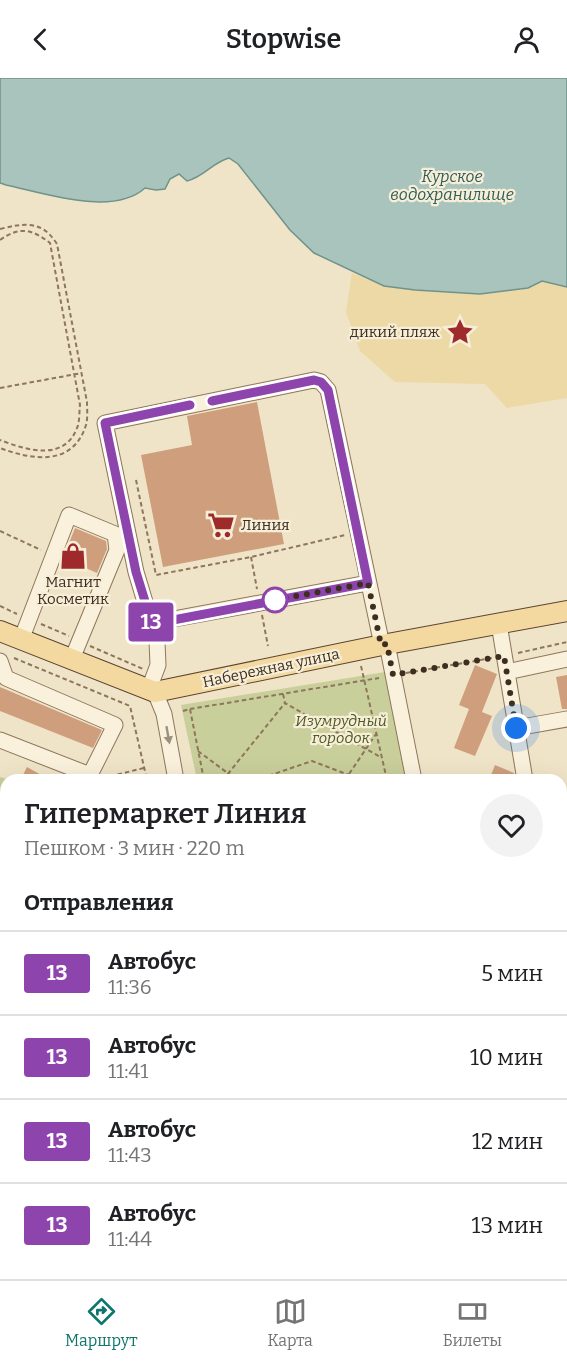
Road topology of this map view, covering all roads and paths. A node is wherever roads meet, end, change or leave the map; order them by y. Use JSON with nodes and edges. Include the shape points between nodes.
{"nodes":[{"id":1,"x":0,"y":229,"type":"edge"},
{"id":2,"x":0,"y":240,"type":"edge"},
{"id":3,"x":82,"y":373,"type":"junction"},
{"id":4,"x":74,"y":374,"type":"junction"},
{"id":5,"x":0,"y":388,"type":"edge"},
{"id":6,"x":0,"y":440,"type":"edge"},
{"id":7,"x":0,"y":448,"type":"edge"},
{"id":8,"x":136,"y":480,"type":"dead end"},
{"id":9,"x":0,"y":531,"type":"edge"},
{"id":10,"x":358,"y":532,"type":"junction"},
{"id":11,"x":54,"y":555,"type":"junction"},
{"id":12,"x":368,"y":583,"type":"junction"},
{"id":13,"x":567,"y":611,"type":"edge"},
{"id":14,"x":152,"y":624,"type":"junction"},
{"id":15,"x":499,"y":624,"type":"junction"},
{"id":16,"x":0,"y":631,"type":"edge"},
{"id":17,"x":21,"y":640,"type":"junction"},
{"id":18,"x":567,"y":642,"type":"edge"},
{"id":19,"x":384,"y":645,"type":"junction"},
{"id":20,"x":504,"y":656,"type":"junction"},
{"id":21,"x":72,"y":659,"type":"junction"},
{"id":22,"x":567,"y":659,"type":"edge"},
{"id":23,"x":0,"y":661,"type":"edge"},
{"id":24,"x":507,"y":672,"type":"junction"},
{"id":25,"x":393,"y":675,"type":"junction"},
{"id":26,"x":364,"y":680,"type":"junction"},
{"id":27,"x":152,"y":690,"type":"junction"},
{"id":28,"x":283,"y":694,"type":"junction"},
{"id":29,"x":285,"y":703,"type":"junction"},
{"id":30,"x":190,"y":710,"type":"junction"},
{"id":31,"x":183,"y":711,"type":"dead end"},
{"id":32,"x":567,"y":719,"type":"edge"},
{"id":33,"x":516,"y":728,"type":"junction"},
{"id":34,"x":376,"y":734,"type":"junction"},
{"id":35,"x":0,"y":740,"type":"edge"},
{"id":36,"x":367,"y":749,"type":"junction"},
{"id":37,"x":198,"y":751,"type":"junction"},
{"id":38,"x":382,"y":758,"type":"junction"},
{"id":39,"x":144,"y":768,"type":"dead end"},
{"id":40,"x":228,"y":773,"type":"joint"},
{"id":41,"x":82,"y":774,"type":"edge"},
{"id":42,"x":94,"y":774,"type":"edge"},
{"id":43,"x":113,"y":774,"type":"edge"},
{"id":44,"x":175,"y":774,"type":"edge"},
{"id":45,"x":203,"y":774,"type":"edge"},
{"id":46,"x":274,"y":774,"type":"edge"},
{"id":47,"x":346,"y":774,"type":"edge"},
{"id":48,"x":350,"y":774,"type":"edge"},
{"id":49,"x":386,"y":774,"type":"edge"},
{"id":50,"x":413,"y":774,"type":"edge"},
{"id":51,"x":524,"y":774,"type":"edge"}],
"edges":[{"from":1,"to":3,"type":"path","via":[[22,223],[39,227],[57,244]]},
{"from":2,"to":4,"type":"path","via":[[20,230],[36,233],[50,243]]},
{"from":3,"to":4,"type":"path"},
{"from":3,"to":7,"type":"path","via":[[86,423],[80,439],[71,448],[46,458]]},
{"from":4,"to":5,"type":"path"},
{"from":4,"to":6,"type":"path","via":[[80,405],[77,427],[67,444],[52,451],[24,449]]},
{"from":8,"to":10,"type":"path","via":[[156,575]]},
{"from":9,"to":11,"type":"path"},
{"from":10,"to":12,"type":"street"},
{"from":10,"to":14,"type":"street","via":[[328,390],[321,382],[314,380],[105,423],[136,572]]},
{"from":11,"to":17,"type":"street"},
{"from":11,"to":21,"type":"street","via":[[69,515],[115,534],[117,550]]},
{"from":12,"to":14,"type":"street"},
{"from":12,"to":19,"type":"street"},
{"from":13,"to":15,"type":"main road","name":"Набережная улица"},
{"from":14,"to":27,"type":"street","via":[[158,665]]},
{"from":15,"to":19,"type":"main road","name":"Набережная улица"},
{"from":15,"to":20,"type":"street"},
{"from":16,"to":17,"type":"main road"},
{"from":17,"to":21,"type":"main road"},
{"from":18,"to":20,"type":"path"},
{"from":19,"to":25,"type":"street"},
{"from":19,"to":27,"type":"main road","name":"Набережная улица"},
{"from":20,"to":24,"type":"street"},
{"from":20,"to":25,"type":"path"},
{"from":21,"to":27,"type":"main road"},
{"from":22,"to":24,"type":"street"},
{"from":23,"to":42,"type":"street","via":[[6,678],[115,725]]},
{"from":24,"to":33,"type":"street"},
{"from":25,"to":26,"type":"path"},
{"from":25,"to":50,"type":"street"},
{"from":26,"to":28,"type":"path"},
{"from":26,"to":34,"type":"path"},
{"from":27,"to":44,"type":"street","one_way":true,"via":[[164,714]]},
{"from":28,"to":29,"type":"path"},
{"from":28,"to":30,"type":"path"},
{"from":29,"to":36,"type":"path"},
{"from":29,"to":40,"type":"path"},
{"from":30,"to":31,"type":"path"},
{"from":30,"to":37,"type":"path"},
{"from":32,"to":33,"type":"street"},
{"from":33,"to":51,"type":"street"},
{"from":34,"to":36,"type":"path"},
{"from":34,"to":38,"type":"path"},
{"from":35,"to":41,"type":"street"},
{"from":36,"to":38,"type":"path"},
{"from":36,"to":48,"type":"path"},
{"from":37,"to":40,"type":"path"},
{"from":37,"to":45,"type":"path"},
{"from":38,"to":49,"type":"path"},
{"from":39,"to":43,"type":"path"},
{"from":46,"to":47,"type":"path","via":[[312,761]]}]}
